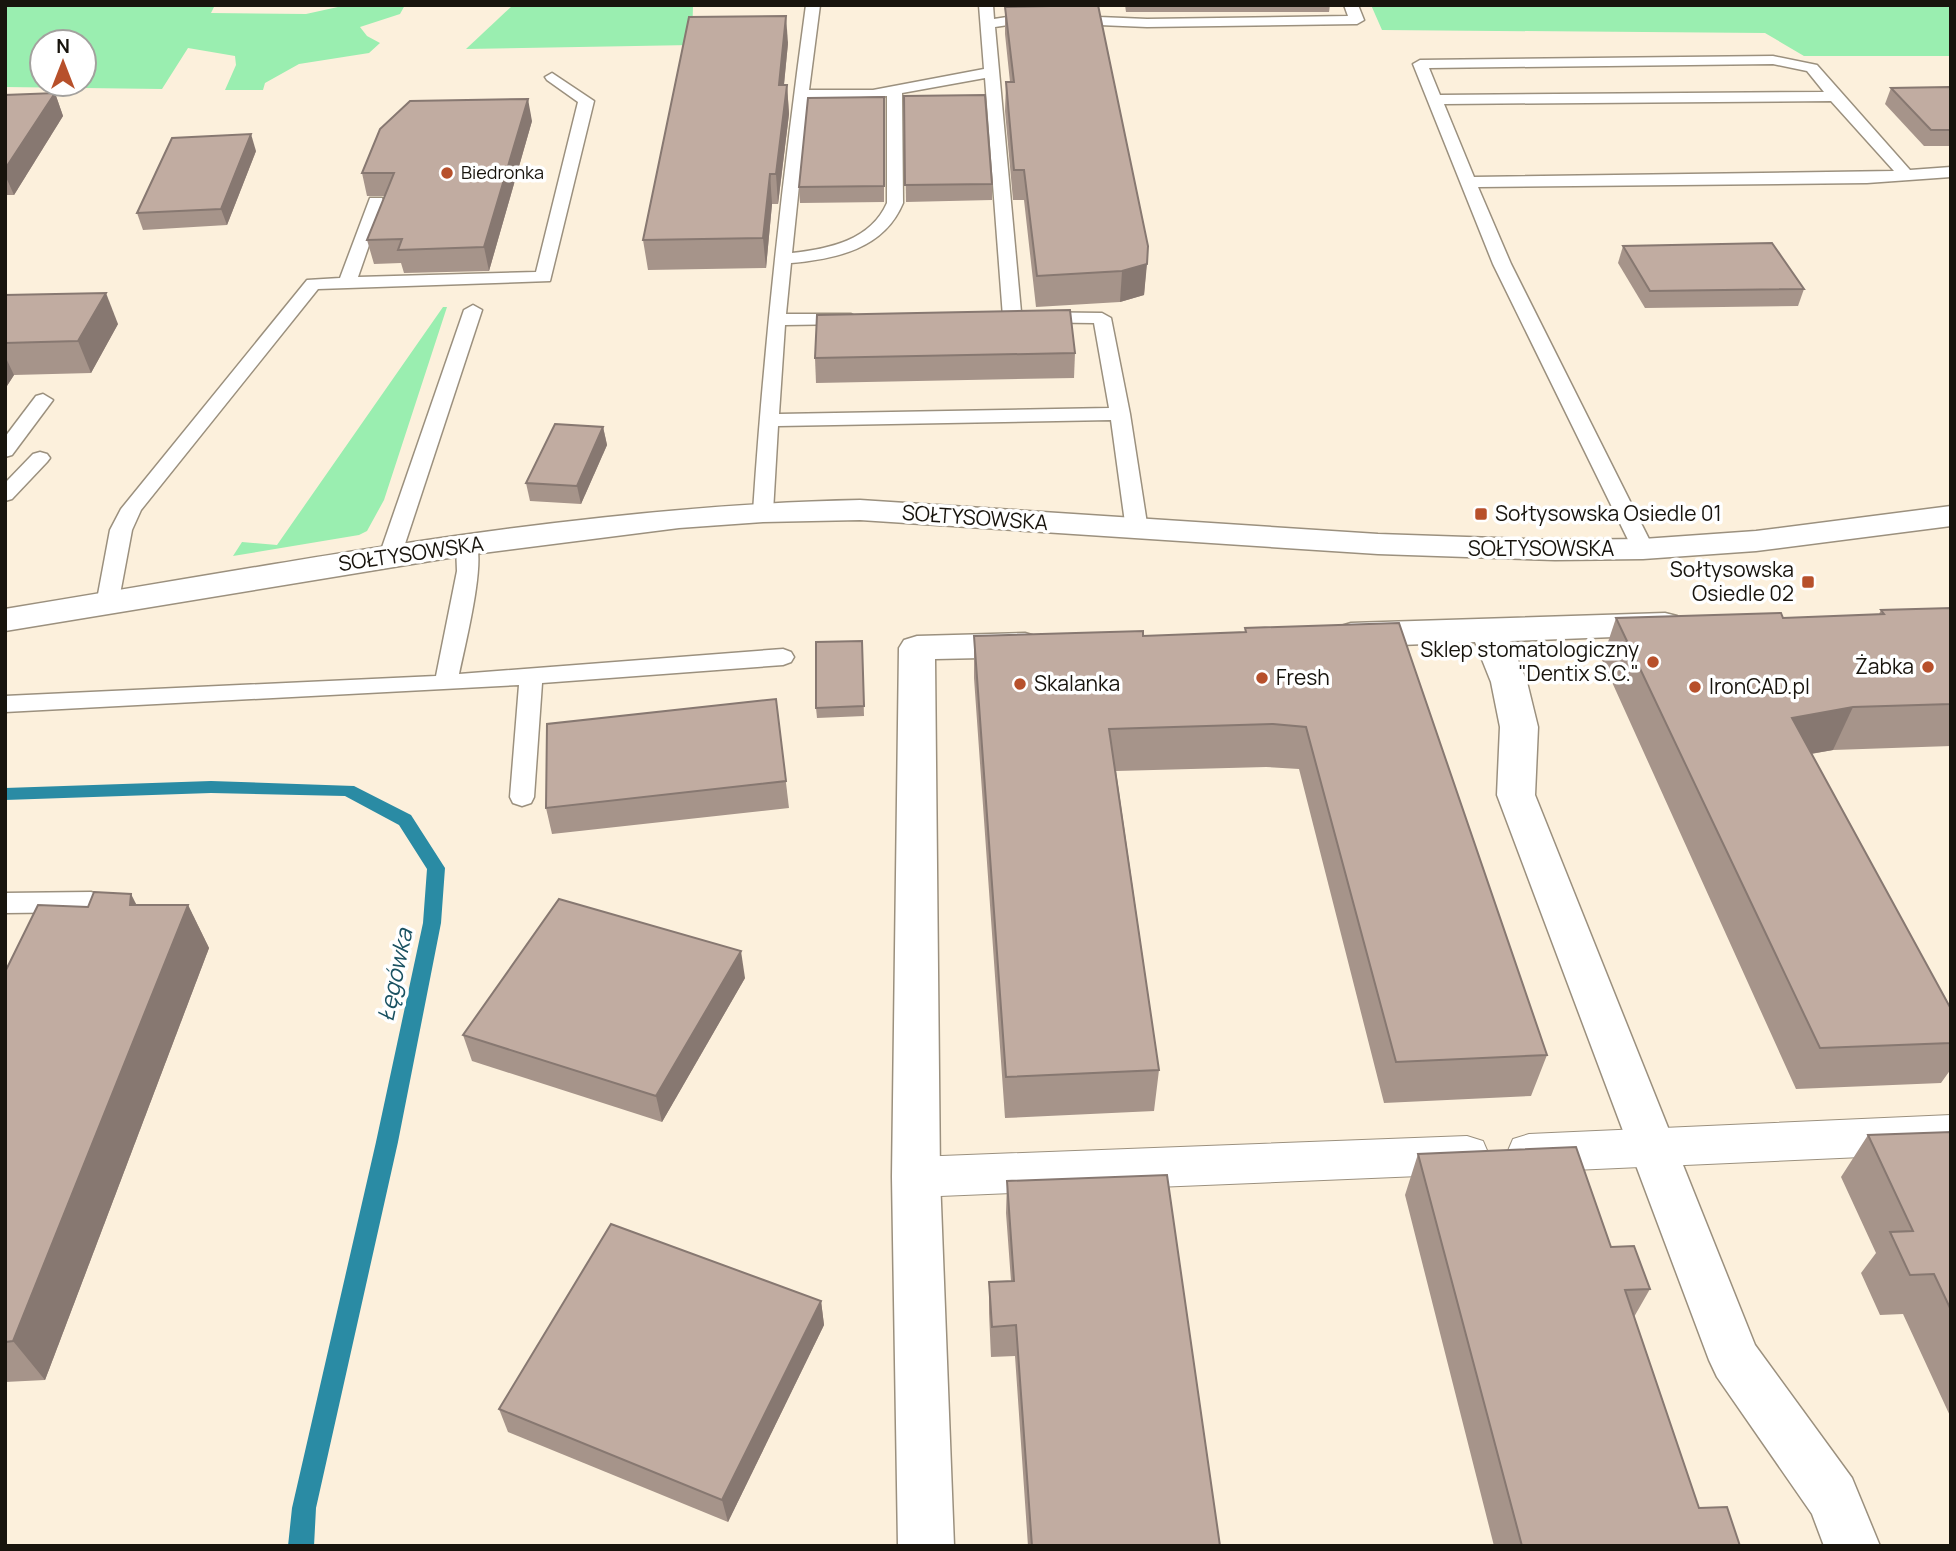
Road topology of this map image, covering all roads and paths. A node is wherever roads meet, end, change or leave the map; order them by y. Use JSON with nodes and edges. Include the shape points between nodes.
{"nodes":[{"id":1,"x":813,"y":5,"type":"edge"},
{"id":2,"x":986,"y":5,"type":"edge"},
{"id":3,"x":1351,"y":5,"type":"edge"},
{"id":4,"x":1069,"y":8,"type":"edge"},
{"id":5,"x":987,"y":24,"type":"junction"},
{"id":6,"x":991,"y":72,"type":"junction"},
{"id":7,"x":552,"y":77,"type":"dead end"},
{"id":8,"x":894,"y":90,"type":"junction"},
{"id":9,"x":801,"y":95,"type":"junction"},
{"id":10,"x":1835,"y":96,"type":"junction"},
{"id":11,"x":1435,"y":100,"type":"junction"},
{"id":12,"x":1951,"y":172,"type":"edge"},
{"id":13,"x":1906,"y":175,"type":"junction"},
{"id":14,"x":1468,"y":182,"type":"junction"},
{"id":15,"x":376,"y":202,"type":"edge"},
{"id":16,"x":784,"y":259,"type":"junction"},
{"id":17,"x":347,"y":283,"type":"junction"},
{"id":18,"x":473,"y":310,"type":"dead end"},
{"id":19,"x":875,"y":319,"type":"edge"},
{"id":20,"x":778,"y":320,"type":"junction"},
{"id":21,"x":43,"y":400,"type":"dead end"},
{"id":22,"x":1120,"y":414,"type":"junction"},
{"id":23,"x":768,"y":420,"type":"junction"},
{"id":24,"x":5,"y":451,"type":"edge"},
{"id":25,"x":40,"y":458,"type":"dead end"},
{"id":26,"x":5,"y":495,"type":"edge"},
{"id":27,"x":763,"y":512,"type":"junction"},
{"id":28,"x":1951,"y":516,"type":"edge"},
{"id":29,"x":1137,"y":530,"type":"junction"},
{"id":30,"x":467,"y":545,"type":"junction"},
{"id":31,"x":1643,"y":549,"type":"junction"},
{"id":32,"x":390,"y":556,"type":"junction"},
{"id":33,"x":107,"y":605,"type":"junction"},
{"id":34,"x":5,"y":620,"type":"edge"},
{"id":35,"x":1693,"y":622,"type":"edge"},
{"id":36,"x":1489,"y":630,"type":"junction"},
{"id":37,"x":1321,"y":636,"type":"edge"},
{"id":38,"x":1056,"y":644,"type":"edge"},
{"id":39,"x":783,"y":657,"type":"dead end"},
{"id":40,"x":531,"y":676,"type":"junction"},
{"id":41,"x":446,"y":683,"type":"junction"},
{"id":42,"x":5,"y":704,"type":"edge"},
{"id":43,"x":522,"y":797,"type":"dead end"},
{"id":44,"x":91,"y":902,"type":"edge"},
{"id":45,"x":5,"y":903,"type":"edge"},
{"id":46,"x":1951,"y":1135,"type":"edge"},
{"id":47,"x":1653,"y":1147,"type":"junction"},
{"id":48,"x":916,"y":1177,"type":"junction"},
{"id":49,"x":926,"y":1546,"type":"edge"},
{"id":50,"x":1852,"y":1546,"type":"edge"}],
"edges":[{"from":1,"to":9,"type":"lane"},
{"from":2,"to":5,"type":"lane"},
{"from":3,"to":4,"type":"lane","via":[[1357,20],[1098,21]]},
{"from":4,"to":5,"type":"lane"},
{"from":5,"to":6,"type":"lane"},
{"from":6,"to":8,"type":"lane"},
{"from":6,"to":22,"type":"lane","via":[[1005,317],[1102,318]]},
{"from":7,"to":17,"type":"lane","via":[[586,102],[544,277]]},
{"from":8,"to":9,"type":"lane"},
{"from":8,"to":16,"type":"lane","via":[[895,203],[891,215],[861,240],[825,253]]},
{"from":9,"to":16,"type":"lane"},
{"from":10,"to":11,"type":"lane"},
{"from":10,"to":11,"type":"lane","via":[[1812,68],[1773,60],[1420,64]]},
{"from":10,"to":13,"type":"lane"},
{"from":11,"to":14,"type":"lane"},
{"from":12,"to":13,"type":"lane"},
{"from":13,"to":14,"type":"lane"},
{"from":14,"to":31,"type":"lane","via":[[1502,264]]},
{"from":15,"to":17,"type":"lane"},
{"from":16,"to":20,"type":"lane"},
{"from":17,"to":33,"type":"lane","via":[[313,284],[131,509],[121,530]]},
{"from":18,"to":32,"type":"lane"},
{"from":19,"to":20,"type":"lane"},
{"from":20,"to":23,"type":"lane"},
{"from":21,"to":24,"type":"lane"},
{"from":22,"to":23,"type":"lane"},
{"from":22,"to":29,"type":"lane"},
{"from":23,"to":27,"type":"lane"},
{"from":25,"to":26,"type":"lane"},
{"from":27,"to":29,"type":"street","name":"SOŁTYSOWSKA","via":[[860,510]]},
{"from":27,"to":30,"type":"street","name":"SOŁTYSOWSKA"},
{"from":28,"to":31,"type":"street","name":"SOŁTYSOWSKA","via":[[1756,541]]},
{"from":29,"to":31,"type":"street","name":"SOŁTYSOWSKA","via":[[1489,549]]},
{"from":30,"to":32,"type":"street","name":"SOŁTYSOWSKA"},
{"from":30,"to":41,"type":"lane","via":[[468,571]]},
{"from":32,"to":33,"type":"street","name":"SOŁTYSOWSKA"},
{"from":33,"to":34,"type":"street","name":"SOŁTYSOWSKA"},
{"from":35,"to":36,"type":"street"},
{"from":36,"to":37,"type":"street"},
{"from":36,"to":47,"type":"street","via":[[1509,682],[1519,727],[1516,796]]},
{"from":38,"to":48,"type":"street","via":[[917,648]]},
{"from":39,"to":40,"type":"lane"},
{"from":40,"to":41,"type":"lane"},
{"from":40,"to":43,"type":"lane"},
{"from":41,"to":42,"type":"lane"},
{"from":44,"to":45,"type":"lane"},
{"from":46,"to":47,"type":"street"},
{"from":47,"to":48,"type":"street"},
{"from":47,"to":50,"type":"street","via":[[1735,1360],[1833,1497]]},
{"from":48,"to":49,"type":"street"}]}
